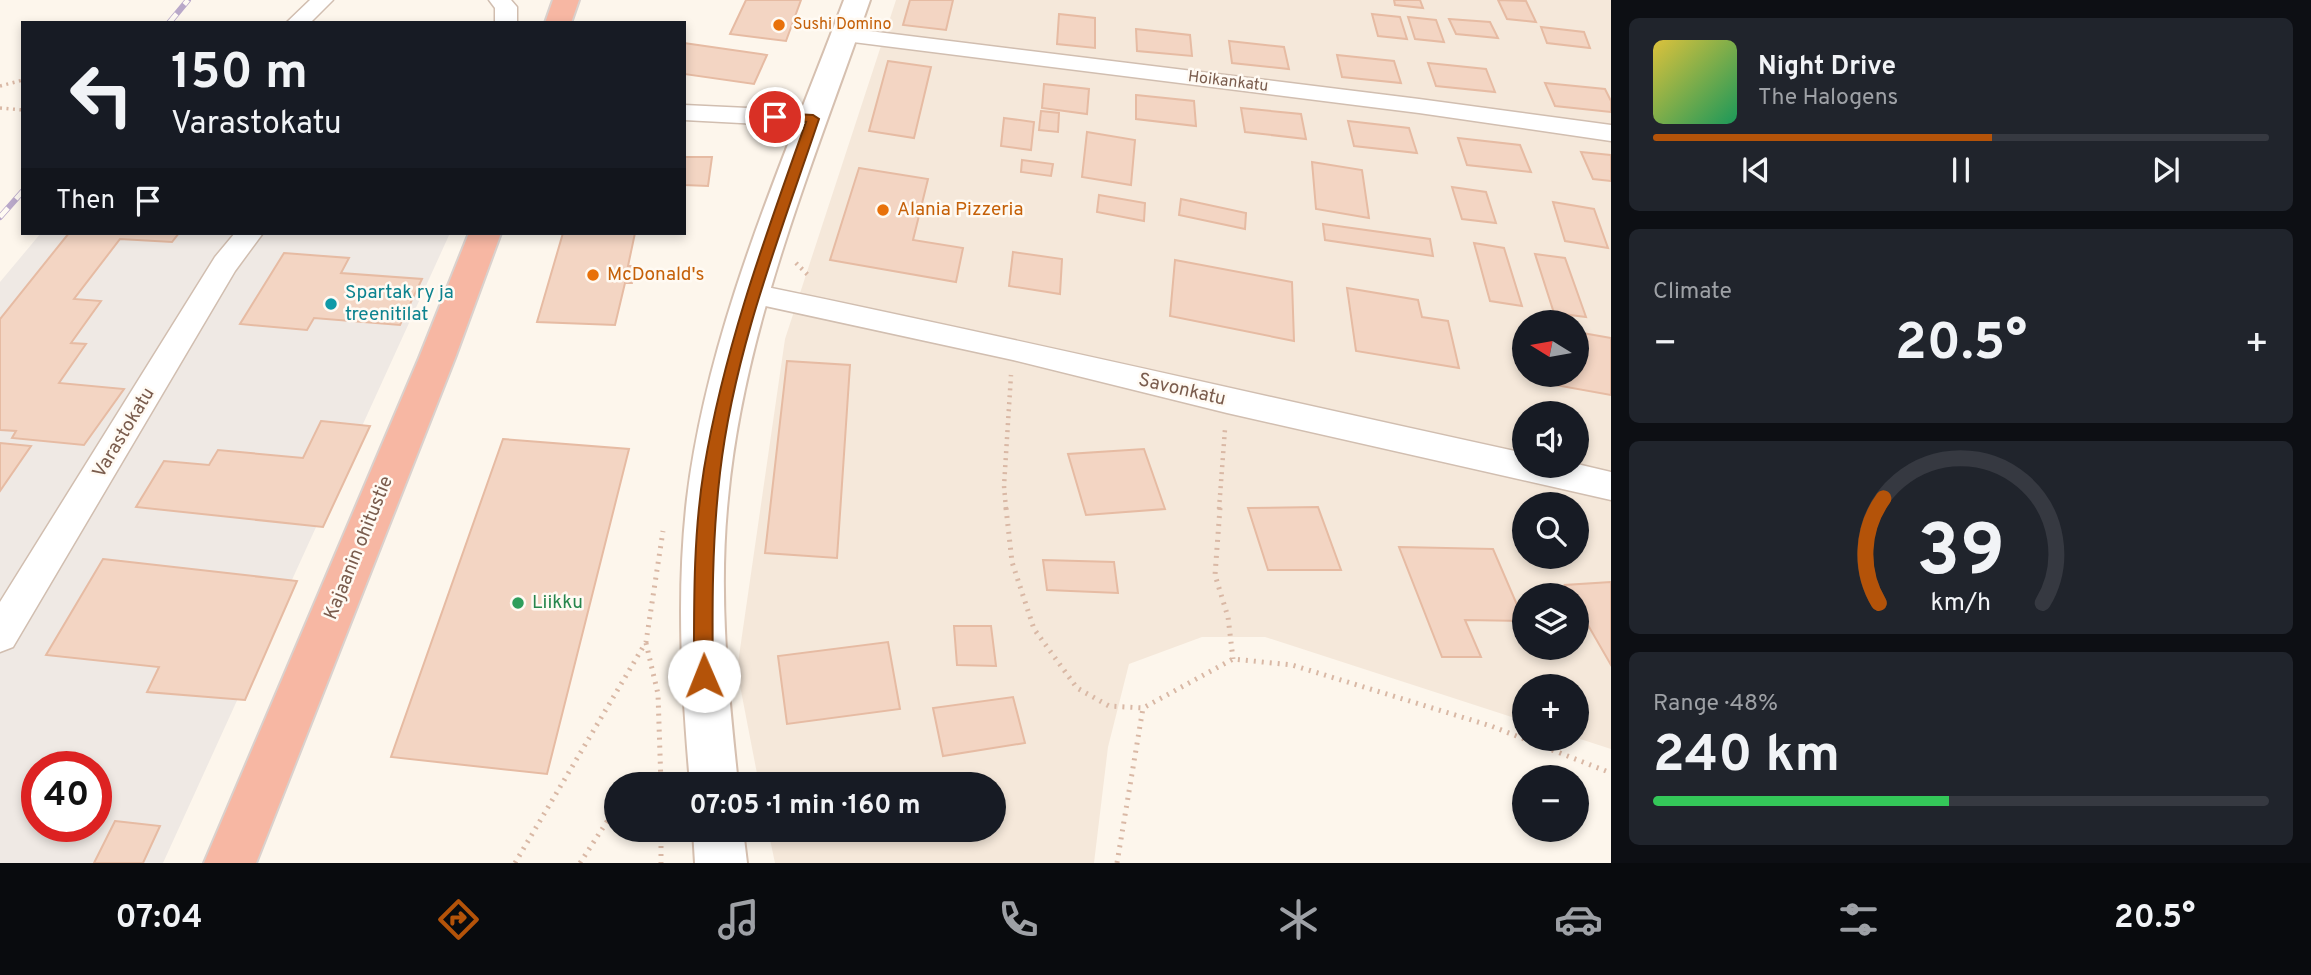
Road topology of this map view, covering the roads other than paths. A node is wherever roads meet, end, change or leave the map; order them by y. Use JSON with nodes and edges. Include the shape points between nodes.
{"nodes":[{"id":1,"x":322,"y":0,"type":"edge"},
{"id":2,"x":500,"y":0,"type":"edge"},
{"id":3,"x":566,"y":0,"type":"edge"},
{"id":4,"x":857,"y":0,"type":"edge"},
{"id":5,"x":299,"y":21,"type":"edge"},
{"id":6,"x":506,"y":21,"type":"edge"},
{"id":7,"x":559,"y":21,"type":"edge"},
{"id":8,"x":845,"y":35,"type":"junction"},
{"id":9,"x":686,"y":112,"type":"edge"},
{"id":10,"x":813,"y":119,"type":"junction"},
{"id":11,"x":1611,"y":134,"type":"edge"},
{"id":12,"x":248,"y":235,"type":"edge"},
{"id":13,"x":484,"y":235,"type":"edge"},
{"id":14,"x":765,"y":296,"type":"junction"},
{"id":15,"x":1611,"y":486,"type":"edge"},
{"id":16,"x":0,"y":635,"type":"edge"},
{"id":17,"x":713,"y":772,"type":"edge"},
{"id":18,"x":719,"y":842,"type":"edge"},
{"id":19,"x":230,"y":863,"type":"edge"},
{"id":20,"x":721,"y":863,"type":"edge"}],
"edges":[{"from":1,"to":5,"type":"street"},
{"from":2,"to":6,"type":"street","via":[[506,7]]},
{"from":3,"to":7,"type":"highway"},
{"from":4,"to":8,"type":"street"},
{"from":8,"to":10,"type":"street"},
{"from":8,"to":11,"type":"street","name":"Hoikankatu"},
{"from":9,"to":10,"type":"street"},
{"from":10,"to":14,"type":"street"},
{"from":12,"to":16,"type":"street","name":"Varastokatu","via":[[225,264]]},
{"from":13,"to":19,"type":"highway","name":"Kajaanin ohitustie"},
{"from":14,"to":15,"type":"street","name":"Savonkatu"},
{"from":14,"to":17,"type":"street","via":[[728,387],[712,471],[702,570],[704,676]]},
{"from":18,"to":20,"type":"street"}]}
